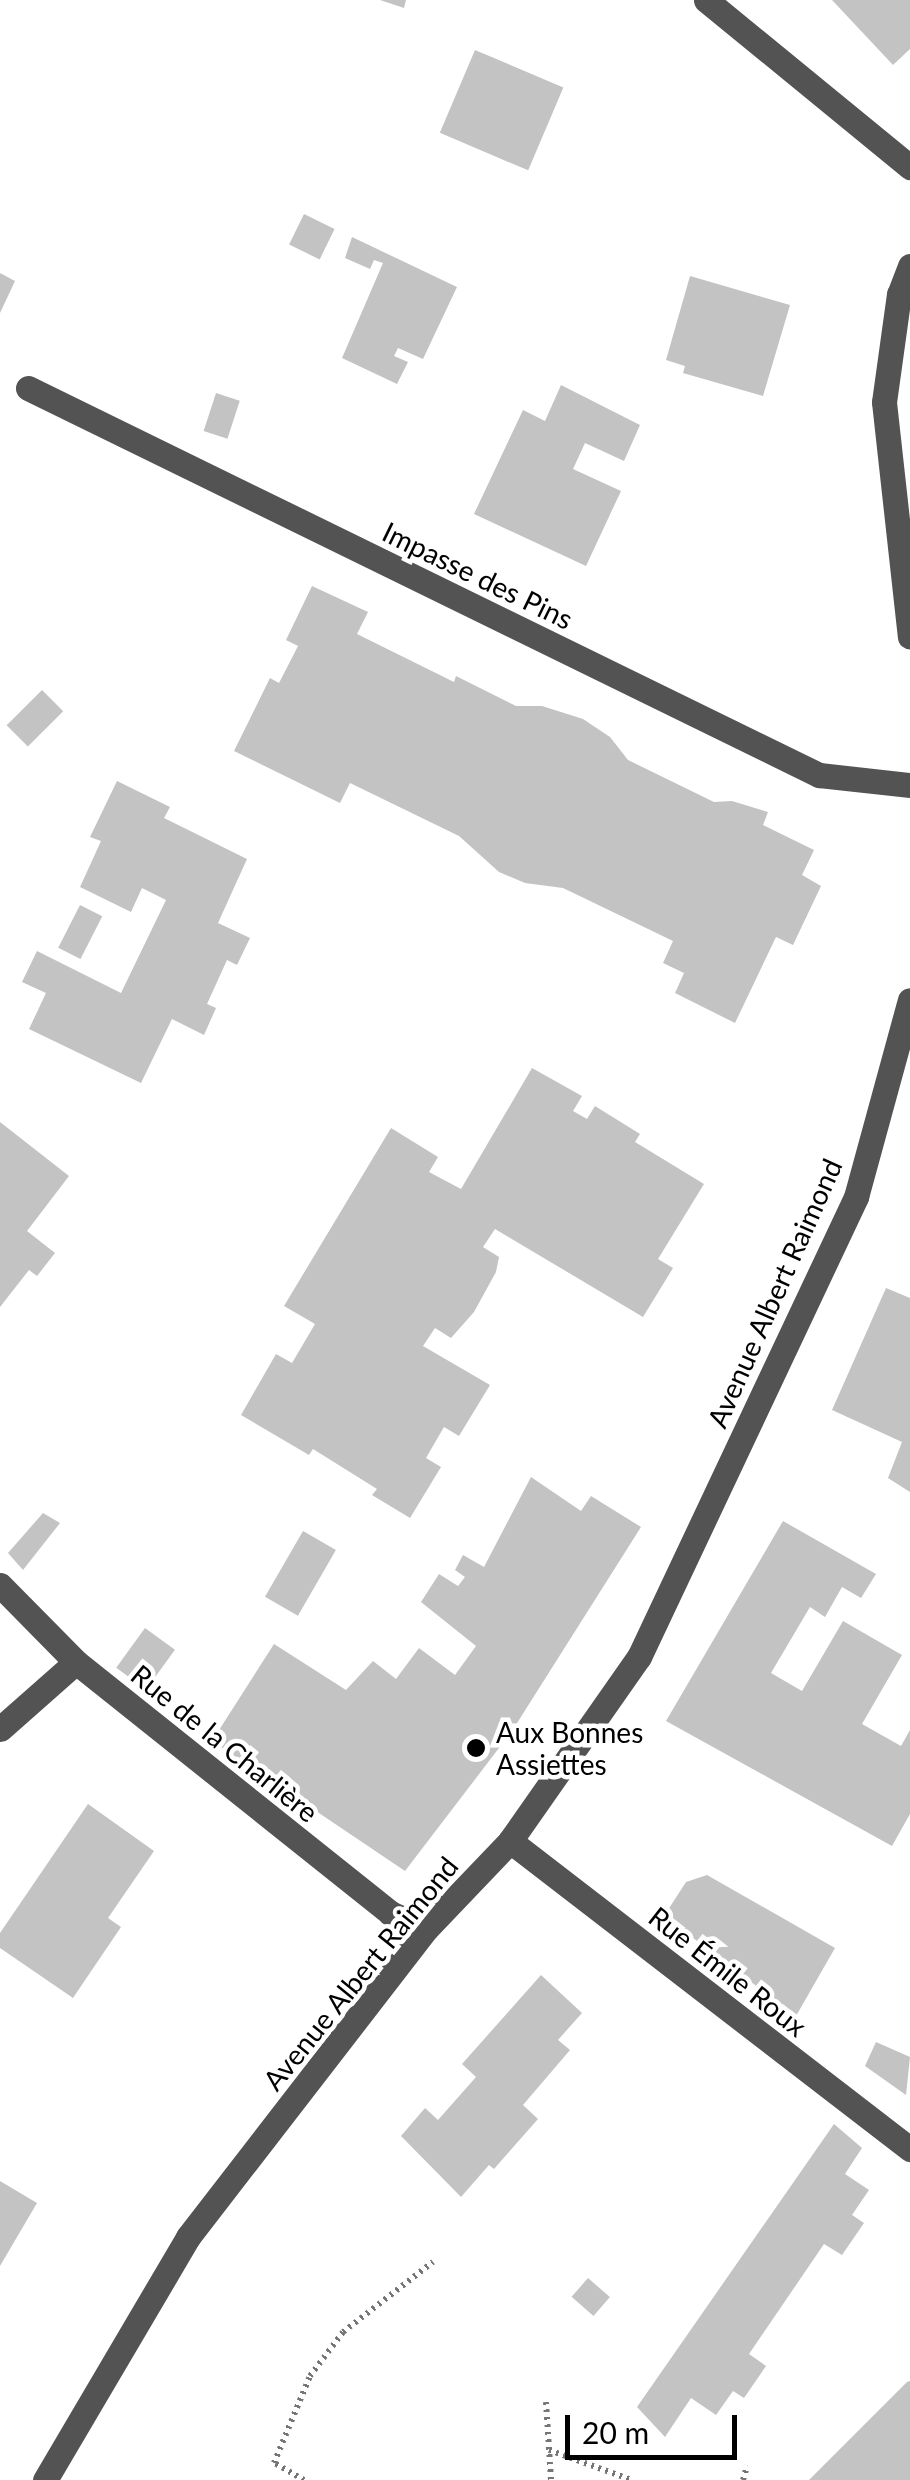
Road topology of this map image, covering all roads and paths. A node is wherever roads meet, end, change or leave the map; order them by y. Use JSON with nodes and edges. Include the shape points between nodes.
{"nodes":[{"id":1,"x":706,"y":0,"type":"edge"},
{"id":2,"x":910,"y":167,"type":"edge"},
{"id":3,"x":910,"y":266,"type":"edge"},
{"id":4,"x":28,"y":388,"type":"dead end"},
{"id":5,"x":910,"y":637,"type":"edge"},
{"id":6,"x":910,"y":785,"type":"edge"},
{"id":7,"x":910,"y":1000,"type":"edge"},
{"id":8,"x":0,"y":1585,"type":"edge"},
{"id":9,"x":76,"y":1662,"type":"junction"},
{"id":10,"x":0,"y":1729,"type":"edge"},
{"id":11,"x":510,"y":1841,"type":"junction"},
{"id":12,"x":426,"y":1930,"type":"junction"},
{"id":13,"x":910,"y":2149,"type":"edge"},
{"id":14,"x":434,"y":2262,"type":"dead end"},
{"id":15,"x":546,"y":2402,"type":"dead end"},
{"id":16,"x":549,"y":2450,"type":"junction"},
{"id":17,"x":747,"y":2466,"type":"dead end"},
{"id":18,"x":44,"y":2480,"type":"edge"},
{"id":19,"x":304,"y":2480,"type":"edge"},
{"id":20,"x":551,"y":2480,"type":"edge"},
{"id":21,"x":632,"y":2480,"type":"edge"},
{"id":22,"x":743,"y":2480,"type":"edge"}],
"edges":[{"from":1,"to":2,"type":"street"},
{"from":3,"to":5,"type":"street","via":[[899,294],[884,402]]},
{"from":4,"to":6,"type":"street","name":"Impasse des Pins","via":[[819,775]]},
{"from":7,"to":11,"type":"street","name":"Avenue Albert Raimond","via":[[856,1197],[639,1657]]},
{"from":8,"to":9,"type":"street","name":"Rue de la Charlière"},
{"from":9,"to":10,"type":"street"},
{"from":9,"to":12,"type":"street","name":"Rue de la Charlière","via":[[390,1913]]},
{"from":11,"to":12,"type":"street","name":"Avenue Albert Raimond"},
{"from":11,"to":13,"type":"street","name":"Rue Émile Roux"},
{"from":12,"to":18,"type":"street","name":"Avenue Albert Raimond","via":[[188,2237]]},
{"from":14,"to":19,"type":"path","via":[[343,2332],[310,2376],[274,2463]]},
{"from":15,"to":16,"type":"path"},
{"from":16,"to":20,"type":"path"},
{"from":16,"to":21,"type":"path"},
{"from":17,"to":22,"type":"path"}]}
